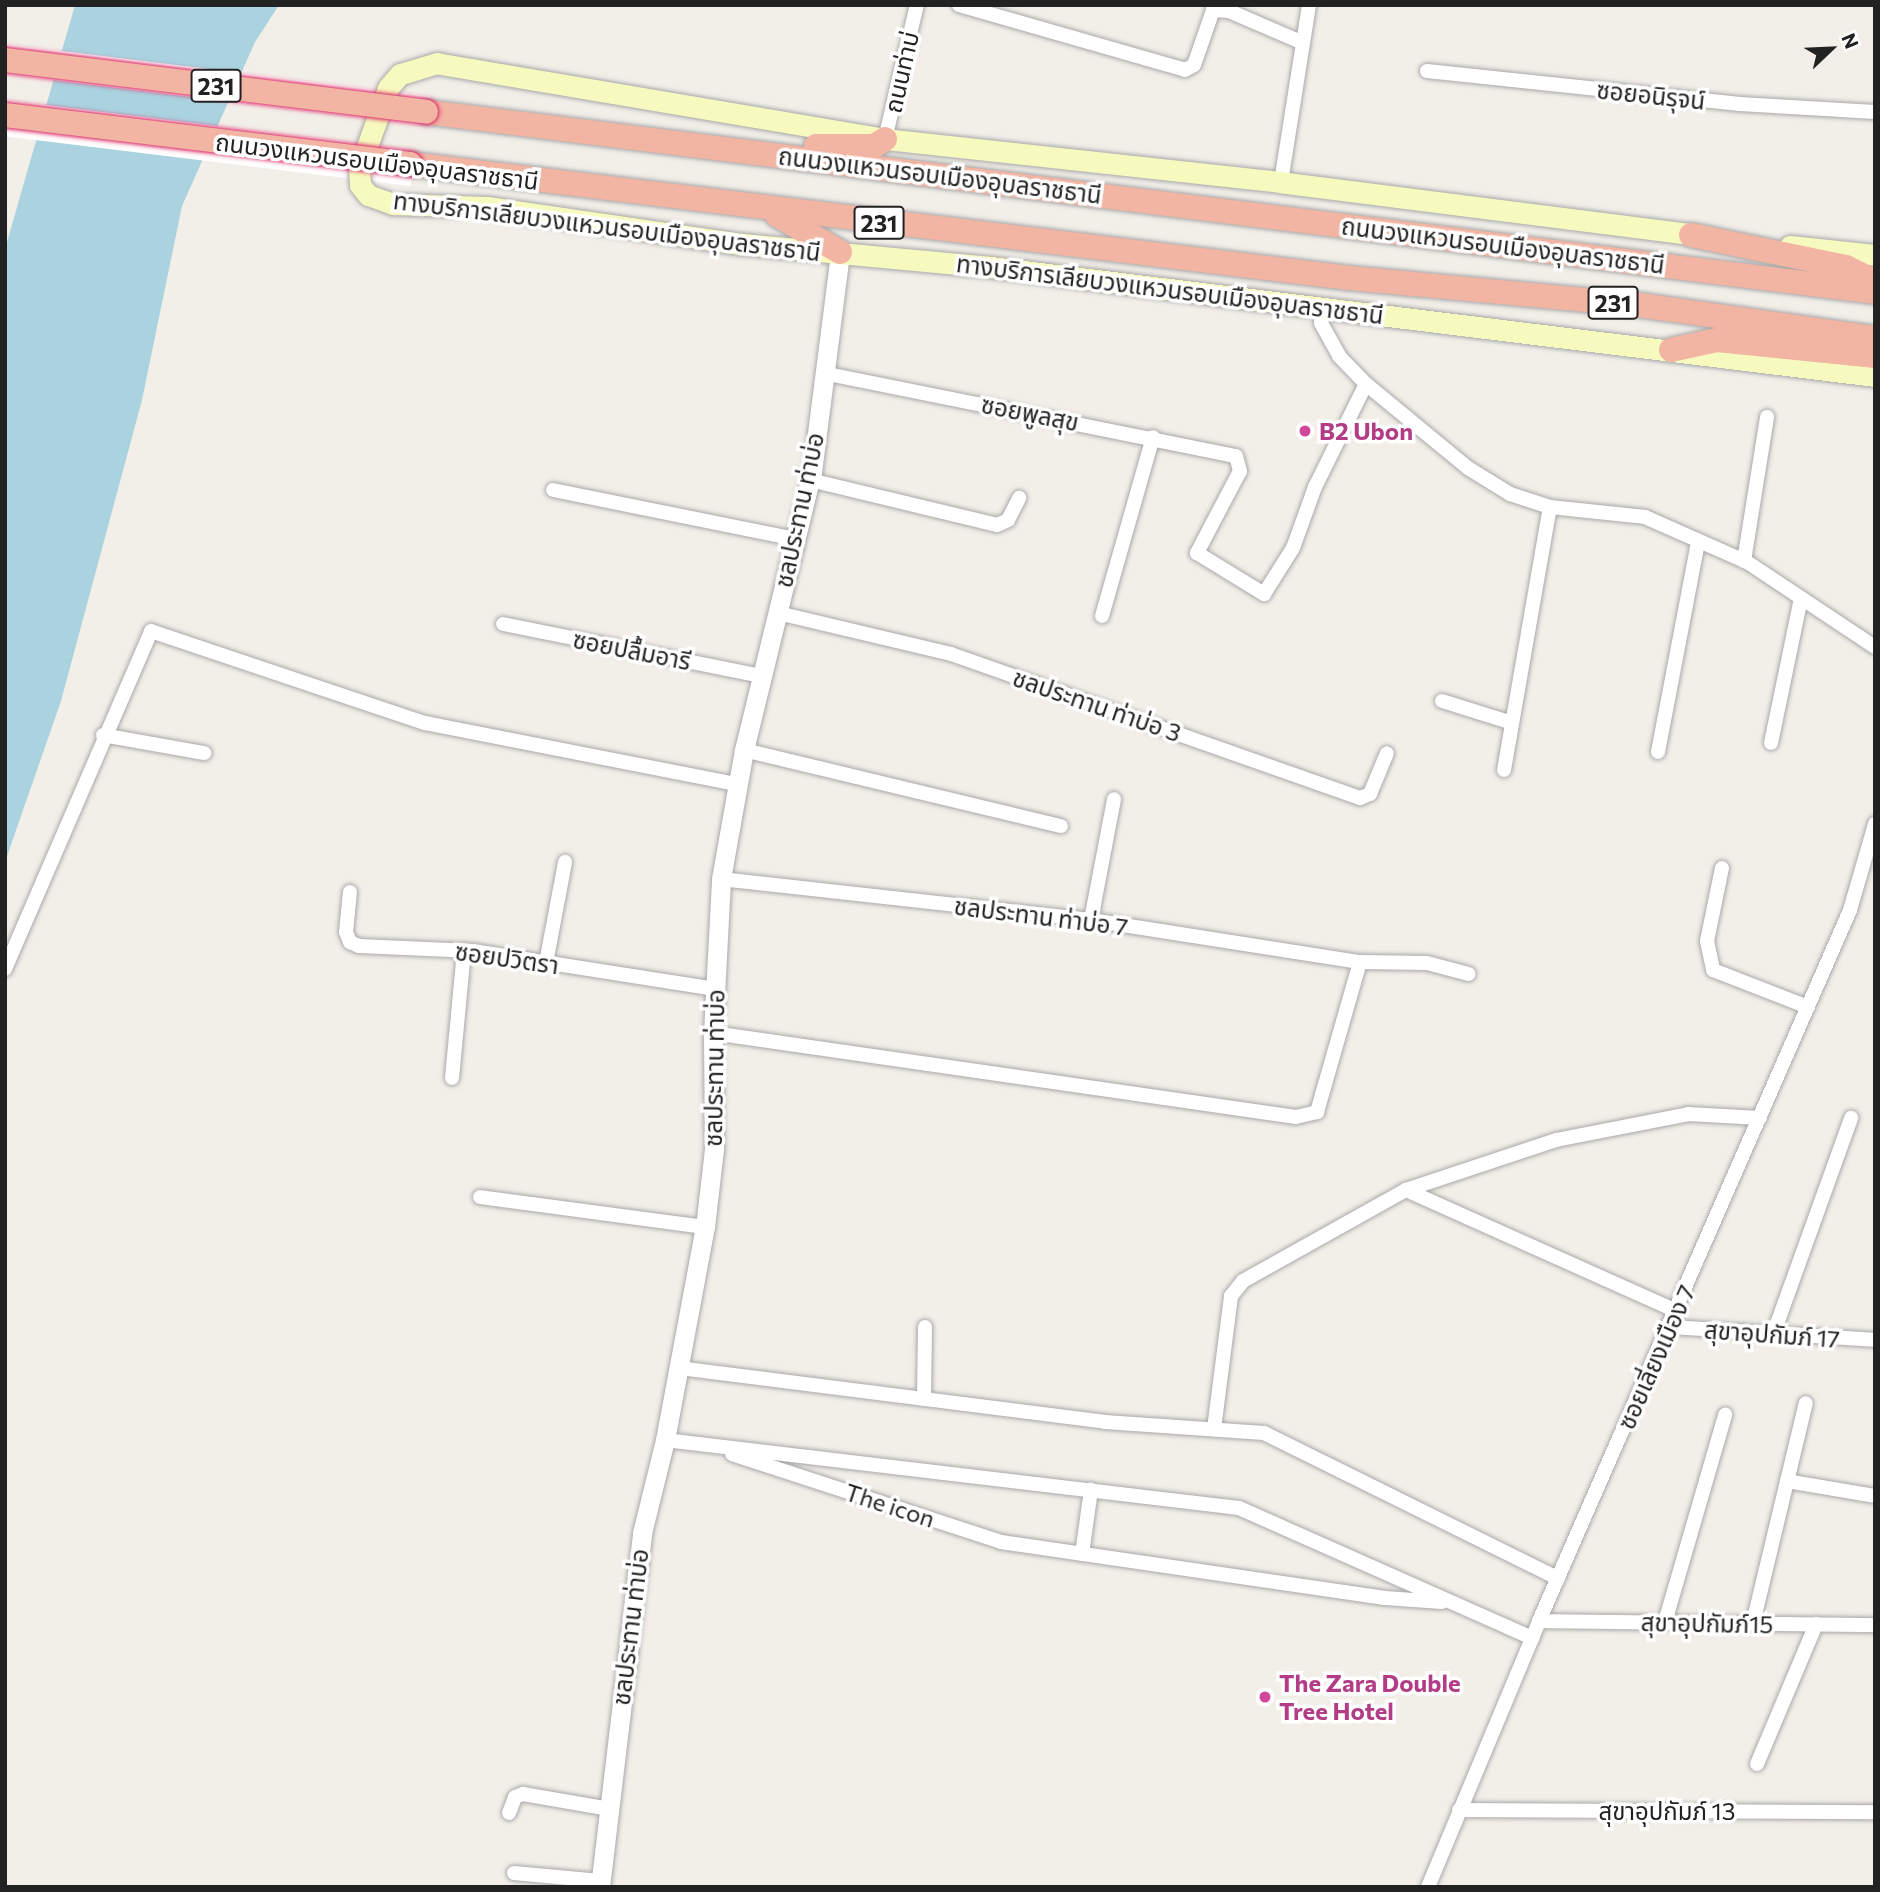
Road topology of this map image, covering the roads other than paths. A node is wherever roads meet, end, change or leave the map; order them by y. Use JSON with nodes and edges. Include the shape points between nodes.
{"nodes":[{"id":1,"x":917,"y":5,"type":"edge"},
{"id":2,"x":959,"y":5,"type":"edge"},
{"id":3,"x":1309,"y":5,"type":"edge"},
{"id":4,"x":1301,"y":42,"type":"junction"},
{"id":5,"x":5,"y":60,"type":"edge"},
{"id":6,"x":1427,"y":71,"type":"dead end"},
{"id":7,"x":1875,"y":112,"type":"edge"},
{"id":8,"x":5,"y":116,"type":"edge"},
{"id":9,"x":885,"y":139,"type":"junction"},
{"id":10,"x":778,"y":154,"type":"junction"},
{"id":11,"x":1281,"y":182,"type":"junction"},
{"id":12,"x":768,"y":210,"type":"junction"},
{"id":13,"x":1691,"y":235,"type":"junction"},
{"id":14,"x":839,"y":252,"type":"junction"},
{"id":15,"x":1875,"y":255,"type":"edge"},
{"id":16,"x":1875,"y":281,"type":"edge"},
{"id":17,"x":1875,"y":292,"type":"edge"},
{"id":18,"x":1323,"y":307,"type":"junction"},
{"id":19,"x":1875,"y":338,"type":"edge"},
{"id":20,"x":1671,"y":350,"type":"junction"},
{"id":21,"x":1875,"y":356,"type":"edge"},
{"id":22,"x":823,"y":373,"type":"junction"},
{"id":23,"x":1875,"y":376,"type":"edge"},
{"id":24,"x":1366,"y":384,"type":"junction"},
{"id":25,"x":1767,"y":417,"type":"dead end"},
{"id":26,"x":1153,"y":437,"type":"junction"},
{"id":27,"x":810,"y":480,"type":"junction"},
{"id":28,"x":553,"y":490,"type":"dead end"},
{"id":29,"x":1018,"y":498,"type":"dead end"},
{"id":30,"x":1550,"y":507,"type":"junction"},
{"id":31,"x":796,"y":539,"type":"junction"},
{"id":32,"x":1698,"y":542,"type":"junction"},
{"id":33,"x":1744,"y":561,"type":"junction"},
{"id":34,"x":1801,"y":598,"type":"junction"},
{"id":35,"x":778,"y":612,"type":"junction"},
{"id":36,"x":1102,"y":616,"type":"dead end"},
{"id":37,"x":503,"y":624,"type":"dead end"},
{"id":38,"x":1875,"y":647,"type":"edge"},
{"id":39,"x":762,"y":676,"type":"junction"},
{"id":40,"x":1442,"y":701,"type":"dead end"},
{"id":41,"x":1512,"y":723,"type":"junction"},
{"id":42,"x":103,"y":735,"type":"junction"},
{"id":43,"x":1771,"y":743,"type":"dead end"},
{"id":44,"x":744,"y":750,"type":"junction"},
{"id":45,"x":1658,"y":752,"type":"dead end"},
{"id":46,"x":204,"y":753,"type":"dead end"},
{"id":47,"x":1387,"y":753,"type":"dead end"},
{"id":48,"x":1504,"y":770,"type":"dead end"},
{"id":49,"x":736,"y":785,"type":"junction"},
{"id":50,"x":1114,"y":799,"type":"dead end"},
{"id":51,"x":1875,"y":824,"type":"edge"},
{"id":52,"x":1061,"y":826,"type":"dead end"},
{"id":53,"x":565,"y":862,"type":"dead end"},
{"id":54,"x":1722,"y":868,"type":"dead end"},
{"id":55,"x":721,"y":879,"type":"junction"},
{"id":56,"x":350,"y":892,"type":"dead end"},
{"id":57,"x":1091,"y":920,"type":"junction"},
{"id":58,"x":464,"y":951,"type":"junction"},
{"id":59,"x":1360,"y":962,"type":"junction"},
{"id":60,"x":546,"y":963,"type":"junction"},
{"id":61,"x":5,"y":969,"type":"edge"},
{"id":62,"x":1469,"y":974,"type":"dead end"},
{"id":63,"x":715,"y":989,"type":"junction"},
{"id":64,"x":1808,"y":1007,"type":"junction"},
{"id":65,"x":713,"y":1033,"type":"junction"},
{"id":66,"x":452,"y":1078,"type":"dead end"},
{"id":67,"x":1760,"y":1118,"type":"junction"},
{"id":68,"x":1851,"y":1118,"type":"dead end"},
{"id":69,"x":1406,"y":1190,"type":"junction"},
{"id":70,"x":480,"y":1197,"type":"dead end"},
{"id":71,"x":705,"y":1227,"type":"junction"},
{"id":72,"x":1677,"y":1311,"type":"junction"},
{"id":73,"x":925,"y":1327,"type":"dead end"},
{"id":74,"x":1670,"y":1327,"type":"junction"},
{"id":75,"x":1773,"y":1335,"type":"junction"},
{"id":76,"x":1875,"y":1340,"type":"edge"},
{"id":77,"x":679,"y":1368,"type":"junction"},
{"id":78,"x":924,"y":1399,"type":"junction"},
{"id":79,"x":1805,"y":1403,"type":"dead end"},
{"id":80,"x":1725,"y":1415,"type":"dead end"},
{"id":81,"x":1214,"y":1429,"type":"junction"},
{"id":82,"x":665,"y":1440,"type":"junction"},
{"id":83,"x":701,"y":1444,"type":"junction"},
{"id":84,"x":1787,"y":1481,"type":"junction"},
{"id":85,"x":1091,"y":1490,"type":"junction"},
{"id":86,"x":1875,"y":1496,"type":"edge"},
{"id":87,"x":1082,"y":1553,"type":"junction"},
{"id":88,"x":1558,"y":1578,"type":"junction"},
{"id":89,"x":1454,"y":1603,"type":"junction"},
{"id":90,"x":1539,"y":1620,"type":"junction"},
{"id":91,"x":1665,"y":1622,"type":"junction"},
{"id":92,"x":1753,"y":1623,"type":"junction"},
{"id":93,"x":1816,"y":1624,"type":"junction"},
{"id":94,"x":1875,"y":1625,"type":"edge"},
{"id":95,"x":1532,"y":1637,"type":"junction"},
{"id":96,"x":1757,"y":1765,"type":"dead end"},
{"id":97,"x":610,"y":1809,"type":"junction"},
{"id":98,"x":1458,"y":1810,"type":"junction"},
{"id":99,"x":1875,"y":1812,"type":"edge"},
{"id":100,"x":509,"y":1813,"type":"dead end"},
{"id":101,"x":514,"y":1873,"type":"dead end"},
{"id":102,"x":601,"y":1884,"type":"edge"},
{"id":103,"x":1428,"y":1887,"type":"edge"}],
"edges":[{"from":1,"to":9,"type":"street","name":"ถนนท่าบ่"},
{"from":2,"to":4,"type":"street","via":[[1177,69],[1195,65],[1213,10],[1229,10]]},
{"from":3,"to":4,"type":"street"},
{"from":4,"to":11,"type":"street"},
{"from":5,"to":10,"type":"highway","name":"ถนนวงแหวนรอบเมืองอุบลราชธานี","number":"231","bridge":true},
{"from":6,"to":7,"type":"street","name":"ซอยอนิรุจน์","via":[[1740,104]]},
{"from":8,"to":12,"type":"highway","name":"ถนนวงแหวนรอบเมืองอุบลราชธานี","number":"231","bridge":true},
{"from":9,"to":10,"type":"highway","via":[[874,146],[811,146]]},
{"from":9,"to":11,"type":"main road","name":"ทางบริการเลียบวงแหวนรอบเมืองอุบลราชธานี"},
{"from":9,"to":14,"type":"main road","name":"ทางบริการเลียบวงแหวนรอบเมืองอุบลราชธานี","via":[[436,63],[400,74],[388,89],[359,169],[360,185],[368,195],[393,204],[487,207],[742,244]]},
{"from":10,"to":17,"type":"highway","name":"ถนนวงแหวนรอบเมืองอุบลราชธานี","number":"231"},
{"from":11,"to":13,"type":"main road","name":"ทางบริการเลียบวงแหวนรอบเมืองอุบลราชธานี"},
{"from":12,"to":14,"type":"highway"},
{"from":12,"to":19,"type":"highway","name":"ถนนวงแหวนรอบเมืองอุบลราชธานี","number":"231","via":[[1349,278],[1639,305]]},
{"from":13,"to":15,"type":"main road","name":"ทางบริการเลียบวงแหวนรอบเมืองอุบลราชธานี"},
{"from":13,"to":16,"type":"highway","via":[[1846,267]]},
{"from":14,"to":18,"type":"main road","name":"ทางบริการเลียบวงแหวนรอบเมืองอุบลราชธานี"},
{"from":14,"to":22,"type":"street","name":"ชลประทาน ท่าบ่อ"},
{"from":18,"to":20,"type":"main road","name":"ทางบริการเลียบวงแหวนรอบเมืองอุบลราชธานี"},
{"from":18,"to":24,"type":"street","via":[[1321,323],[1327,341]]},
{"from":20,"to":21,"type":"highway","via":[[1717,340]]},
{"from":20,"to":23,"type":"main road","name":"ทางบริการเลียบวงแหวนรอบเมืองอุบลราชธานี"},
{"from":22,"to":26,"type":"street","name":"ซอยพูลสุข"},
{"from":22,"to":27,"type":"street","name":"ชลประทาน ท่าบ่อ"},
{"from":24,"to":26,"type":"street","name":"ซอยพูลสุข","via":[[1315,487],[1293,548],[1264,594],[1197,553],[1240,471],[1236,456]]},
{"from":24,"to":30,"type":"street","via":[[1468,468],[1510,494]]},
{"from":25,"to":33,"type":"street"},
{"from":26,"to":36,"type":"street"},
{"from":27,"to":29,"type":"street","via":[[997,525],[1008,520]]},
{"from":27,"to":31,"type":"street","name":"ชลประทาน ท่าบ่อ"},
{"from":28,"to":31,"type":"street"},
{"from":30,"to":32,"type":"street","via":[[1645,517]]},
{"from":30,"to":41,"type":"street"},
{"from":31,"to":35,"type":"street","name":"ชลประทาน ท่าบ่อ"},
{"from":32,"to":33,"type":"street"},
{"from":32,"to":45,"type":"street"},
{"from":33,"to":34,"type":"street"},
{"from":34,"to":38,"type":"street"},
{"from":34,"to":43,"type":"street"},
{"from":35,"to":39,"type":"street","name":"ชลประทาน ท่าบ่อ"},
{"from":35,"to":47,"type":"street","name":"ชลประทาน ท่าบ่อ 3","via":[[951,654],[1360,798],[1370,794]]},
{"from":37,"to":39,"type":"street","name":"ซอยปลื้มอารี"},
{"from":39,"to":44,"type":"street","name":"ชลประทาน ท่าบ่อ"},
{"from":40,"to":41,"type":"street"},
{"from":41,"to":48,"type":"street"},
{"from":42,"to":46,"type":"street"},
{"from":42,"to":49,"type":"street","via":[[151,631],[425,723]]},
{"from":42,"to":61,"type":"street"},
{"from":44,"to":49,"type":"street","name":"ชลประทาน ท่าบ่อ"},
{"from":44,"to":52,"type":"street"},
{"from":49,"to":55,"type":"street","name":"ชลประทาน ท่าบ่อ"},
{"from":50,"to":57,"type":"street"},
{"from":51,"to":64,"type":"street","name":"ซอยเลี่ยงเมือง 7","via":[[1850,909]]},
{"from":53,"to":60,"type":"street"},
{"from":54,"to":64,"type":"street","via":[[1707,941],[1713,970]]},
{"from":55,"to":57,"type":"street","name":"ชลประทาน ท่าบ่อ 7"},
{"from":55,"to":63,"type":"street","name":"ชลประทาน ท่าบ่อ"},
{"from":56,"to":58,"type":"street","name":"ซอยปวิตรา","via":[[346,932],[350,942]]},
{"from":57,"to":59,"type":"street","name":"ชลประทาน ท่าบ่อ 7"},
{"from":58,"to":60,"type":"street","name":"ซอยปวิตรา"},
{"from":58,"to":66,"type":"street"},
{"from":59,"to":62,"type":"street","name":"ชลประทาน ท่าบ่อ 7","via":[[1427,963]]},
{"from":59,"to":65,"type":"street","via":[[1317,1112],[1296,1117]]},
{"from":60,"to":63,"type":"street","name":"ซอยปวิตรา"},
{"from":63,"to":65,"type":"street","name":"ชลประทาน ท่าบ่อ"},
{"from":64,"to":67,"type":"street","name":"ซอยเลี่ยงเมือง 7"},
{"from":65,"to":71,"type":"street","name":"ชลประทาน ท่าบ่อ","via":[[714,1149]]},
{"from":67,"to":69,"type":"street","via":[[1688,1114],[1556,1140]]},
{"from":67,"to":72,"type":"street","name":"ซอยเลี่ยงเมือง 7"},
{"from":68,"to":75,"type":"street"},
{"from":69,"to":72,"type":"street"},
{"from":69,"to":81,"type":"street","via":[[1236,1288]]},
{"from":70,"to":71,"type":"street"},
{"from":71,"to":77,"type":"street","name":"ชลประทาน ท่าบ่อ"},
{"from":72,"to":74,"type":"street","name":"ซอยเลี่ยงเมือง 7"},
{"from":73,"to":78,"type":"street"},
{"from":74,"to":75,"type":"street","name":"สุขาอุปกัมภ์ 17"},
{"from":74,"to":88,"type":"street","name":"ซอยเลี่ยงเมือง 7"},
{"from":75,"to":76,"type":"street","name":"สุขาอุปกัมภ์ 17"},
{"from":77,"to":78,"type":"street"},
{"from":77,"to":82,"type":"street","name":"ชลประทาน ท่าบ่อ"},
{"from":78,"to":81,"type":"street","via":[[1105,1422]]},
{"from":79,"to":84,"type":"street"},
{"from":80,"to":91,"type":"street"},
{"from":81,"to":88,"type":"street","via":[[1264,1433]]},
{"from":82,"to":83,"type":"street","name":"The icon"},
{"from":82,"to":97,"type":"street","name":"ชลประทาน ท่าบ่อ","via":[[642,1533]]},
{"from":83,"to":85,"type":"street","name":"The icon"},
{"from":83,"to":87,"type":"street","name":"The icon","via":[[1001,1542]]},
{"from":84,"to":86,"type":"street"},
{"from":84,"to":92,"type":"street"},
{"from":85,"to":87,"type":"street"},
{"from":85,"to":89,"type":"street","name":"The icon","via":[[1240,1508]]},
{"from":87,"to":89,"type":"street","name":"The icon","via":[[1385,1598]]},
{"from":88,"to":90,"type":"street","name":"ซอยเลี่ยงเมือง 7"},
{"from":89,"to":95,"type":"street","name":"The icon"},
{"from":90,"to":91,"type":"street","name":"สุขาอุปกัมภ์15"},
{"from":90,"to":95,"type":"street","name":"ซอยเลี่ยงเมือง 7"},
{"from":91,"to":92,"type":"street","name":"สุขาอุปกัมภ์15"},
{"from":92,"to":93,"type":"street","name":"สุขาอุปกัมภ์15"},
{"from":93,"to":94,"type":"street","name":"สุขาอุปกัมภ์15"},
{"from":93,"to":96,"type":"street"},
{"from":95,"to":98,"type":"street","name":"ซอยเลี่ยงเมือง 7"},
{"from":97,"to":100,"type":"street","via":[[523,1794],[515,1797]]},
{"from":97,"to":102,"type":"street","name":"ชลประทาน ท่าบ่อ"},
{"from":98,"to":99,"type":"street","name":"สุขาอุปกัมภ์ 13"},
{"from":98,"to":103,"type":"street","name":"ซอยเลี่ยงเมือง 7"},
{"from":101,"to":102,"type":"street"}]}
